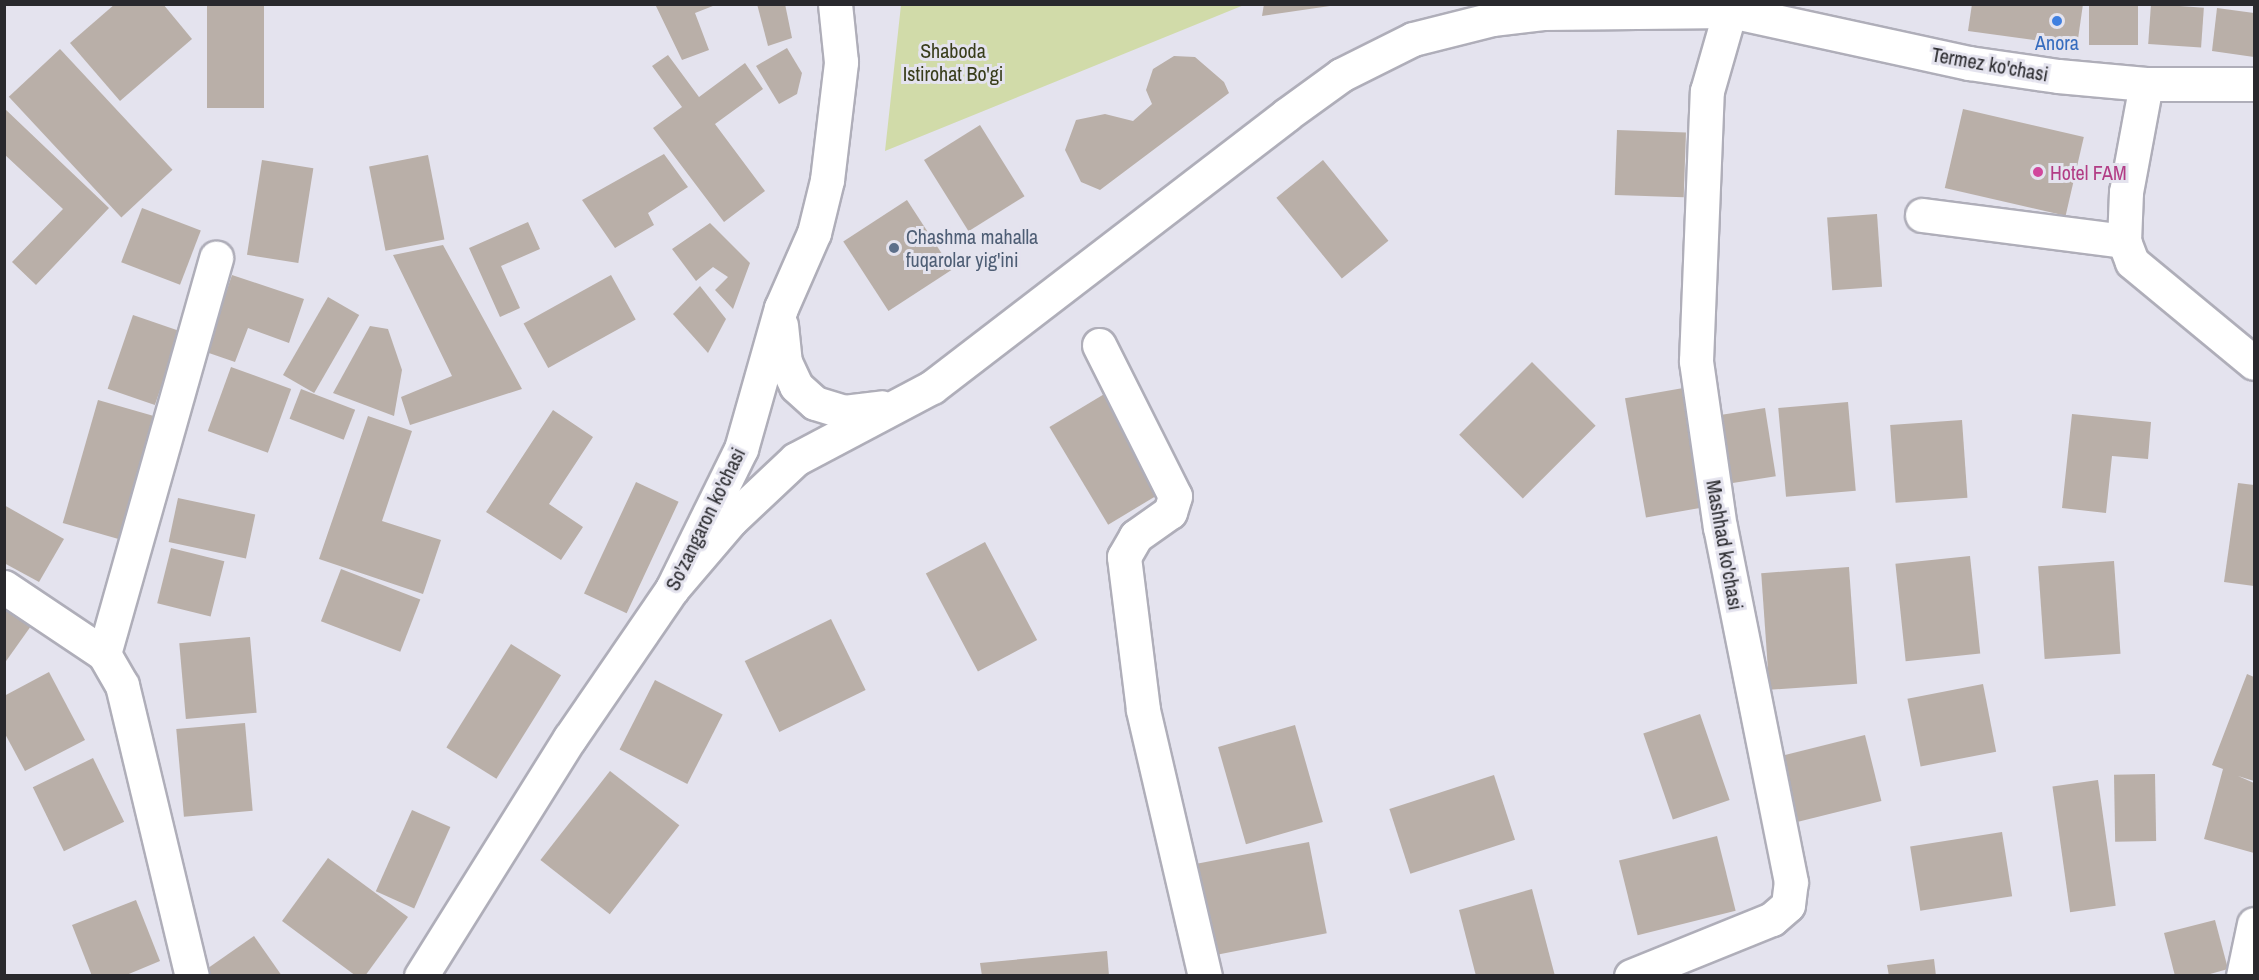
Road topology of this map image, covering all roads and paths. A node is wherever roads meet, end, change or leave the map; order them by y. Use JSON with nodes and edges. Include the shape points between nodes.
{"nodes":[{"id":1,"x":835,"y":4,"type":"edge"},
{"id":2,"x":1725,"y":8,"type":"edge"},
{"id":3,"x":1547,"y":9,"type":"edge"},
{"id":4,"x":2146,"y":84,"type":"junction"},
{"id":5,"x":2254,"y":84,"type":"edge"},
{"id":6,"x":1922,"y":215,"type":"dead end"},
{"id":7,"x":2124,"y":241,"type":"junction"},
{"id":8,"x":216,"y":257,"type":"dead end"},
{"id":9,"x":781,"y":308,"type":"junction"},
{"id":10,"x":1099,"y":345,"type":"dead end"},
{"id":11,"x":2254,"y":363,"type":"edge"},
{"id":12,"x":932,"y":387,"type":"junction"},
{"id":13,"x":4,"y":587,"type":"edge"},
{"id":14,"x":672,"y":589,"type":"junction"},
{"id":15,"x":104,"y":654,"type":"junction"},
{"id":16,"x":2254,"y":924,"type":"edge"},
{"id":17,"x":192,"y":975,"type":"edge"},
{"id":18,"x":421,"y":975,"type":"edge"},
{"id":19,"x":1205,"y":975,"type":"edge"},
{"id":20,"x":1630,"y":975,"type":"edge"},
{"id":21,"x":2243,"y":975,"type":"edge"}],
"edges":[{"from":1,"to":9,"type":"main road","name":"So'zangaron ko'chasi","via":[[841,62],[827,180],[814,233]]},
{"from":2,"to":3,"type":"main road","name":"Termez ko'chasi"},
{"from":2,"to":4,"type":"main road","name":"Termez ko'chasi","via":[[1969,63]]},
{"from":2,"to":20,"type":"main road","name":"Mashhad ko'chasi","via":[[1707,91],[1696,361],[1720,528],[1791,882],[1788,905],[1772,919]]},
{"from":3,"to":12,"type":"main road","name":"Termez ko'chasi","via":[[1422,36],[1377,54],[1341,75],[1062,283]]},
{"from":4,"to":5,"type":"main road","name":"Termez ko'chasi"},
{"from":4,"to":7,"type":"main road","via":[[2126,192]]},
{"from":6,"to":7,"type":"main road"},
{"from":7,"to":11,"type":"main road","via":[[2132,262]]},
{"from":8,"to":15,"type":"main road"},
{"from":9,"to":12,"type":"main road","via":[[785,362],[796,386],[815,403],[844,412],[873,410]]},
{"from":9,"to":14,"type":"main road","name":"So'zangaron ko'chasi","via":[[741,449]]},
{"from":10,"to":19,"type":"main road","via":[[1174,496],[1170,512],[1136,536],[1124,557],[1143,710]]},
{"from":12,"to":14,"type":"main road","via":[[796,459],[731,520]]},
{"from":13,"to":15,"type":"main road"},
{"from":14,"to":18,"type":"main road","name":"So'zangaron ko'chasi","via":[[570,738]]},
{"from":15,"to":17,"type":"main road","via":[[122,686]]},
{"from":16,"to":21,"type":"main road"}]}
